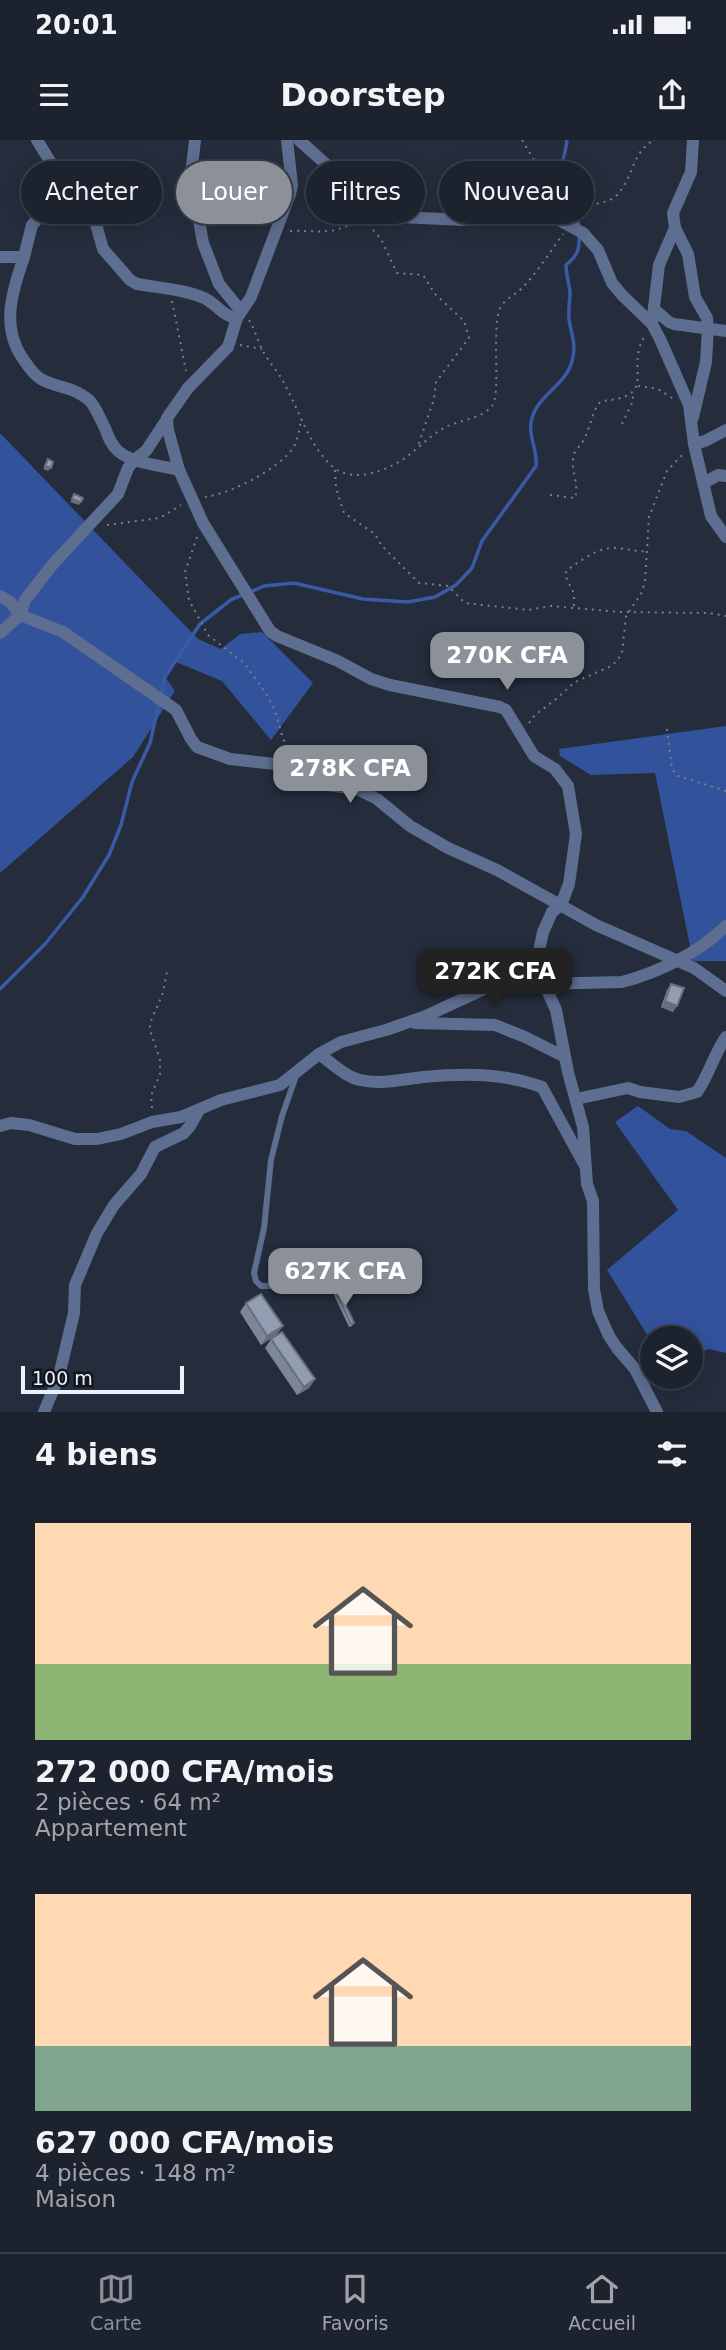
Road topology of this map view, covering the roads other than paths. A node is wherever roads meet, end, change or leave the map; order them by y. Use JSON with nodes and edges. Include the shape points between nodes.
{"nodes":[{"id":1,"x":37,"y":140,"type":"edge"},
{"id":2,"x":195,"y":140,"type":"edge"},
{"id":3,"x":287,"y":140,"type":"edge"},
{"id":4,"x":299,"y":140,"type":"edge"},
{"id":5,"x":692,"y":140,"type":"edge"},
{"id":6,"x":50,"y":161,"type":"edge"},
{"id":7,"x":33,"y":224,"type":"edge"},
{"id":8,"x":96,"y":224,"type":"edge"},
{"id":9,"x":676,"y":228,"type":"junction"},
{"id":10,"x":0,"y":257,"type":"edge"},
{"id":11,"x":24,"y":257,"type":"junction"},
{"id":12,"x":655,"y":310,"type":"junction"},
{"id":13,"x":239,"y":315,"type":"junction"},
{"id":14,"x":652,"y":324,"type":"junction"},
{"id":15,"x":708,"y":328,"type":"junction"},
{"id":16,"x":726,"y":331,"type":"edge"},
{"id":17,"x":167,"y":418,"type":"junction"},
{"id":18,"x":692,"y":421,"type":"junction"},
{"id":19,"x":726,"y":430,"type":"edge"},
{"id":20,"x":694,"y":444,"type":"junction"},
{"id":21,"x":135,"y":459,"type":"junction"},
{"id":22,"x":179,"y":470,"type":"junction"},
{"id":23,"x":726,"y":476,"type":"edge"},
{"id":24,"x":704,"y":482,"type":"junction"},
{"id":25,"x":726,"y":537,"type":"edge"},
{"id":26,"x":0,"y":596,"type":"edge"},
{"id":27,"x":20,"y":615,"type":"junction"},
{"id":28,"x":0,"y":633,"type":"edge"},
{"id":29,"x":561,"y":905,"type":"junction"},
{"id":30,"x":726,"y":926,"type":"edge"},
{"id":31,"x":677,"y":961,"type":"junction"},
{"id":32,"x":544,"y":983,"type":"junction"},
{"id":33,"x":726,"y":991,"type":"edge"},
{"id":34,"x":409,"y":1023,"type":"junction"},
{"id":35,"x":726,"y":1037,"type":"edge"},
{"id":36,"x":319,"y":1054,"type":"junction"},
{"id":37,"x":565,"y":1057,"type":"junction"},
{"id":38,"x":298,"y":1071,"type":"junction"},
{"id":39,"x":576,"y":1099,"type":"junction"},
{"id":40,"x":200,"y":1110,"type":"junction"},
{"id":41,"x":0,"y":1126,"type":"edge"},
{"id":42,"x":586,"y":1167,"type":"junction"},
{"id":43,"x":313,"y":1285,"type":"dead end"},
{"id":44,"x":44,"y":1412,"type":"edge"},
{"id":45,"x":657,"y":1412,"type":"edge"}],
"edges":[{"from":1,"to":6,"type":"street"},
{"from":2,"to":13,"type":"street","via":[[191,176],[203,243],[219,284]]},
{"from":3,"to":13,"type":"street","via":[[292,185],[251,297]]},
{"from":4,"to":14,"type":"street","via":[[329,167],[345,204],[364,219],[464,220],[520,215],[569,224],[591,241],[617,289]]},
{"from":5,"to":9,"type":"street","via":[[691,172],[674,208]]},
{"from":7,"to":11,"type":"street"},
{"from":8,"to":13,"type":"street","via":[[103,249],[130,280],[202,297],[225,315]]},
{"from":9,"to":12,"type":"street","via":[[659,265]]},
{"from":9,"to":15,"type":"street","via":[[688,254],[694,294]]},
{"from":10,"to":11,"type":"street"},
{"from":11,"to":21,"type":"street","via":[[9,315],[13,345],[34,374],[91,402],[113,445]]},
{"from":12,"to":14,"type":"street"},
{"from":12,"to":15,"type":"street","via":[[669,322]]},
{"from":13,"to":17,"type":"street","via":[[228,347],[188,388]]},
{"from":14,"to":18,"type":"street"},
{"from":15,"to":16,"type":"street"},
{"from":15,"to":18,"type":"street"},
{"from":17,"to":21,"type":"street","via":[[146,451]]},
{"from":17,"to":22,"type":"street"},
{"from":18,"to":20,"type":"street"},
{"from":19,"to":20,"type":"street"},
{"from":20,"to":24,"type":"street"},
{"from":21,"to":22,"type":"street"},
{"from":21,"to":27,"type":"street","via":[[118,494],[53,564],[25,600]]},
{"from":22,"to":29,"type":"street","via":[[203,523],[264,624],[277,636],[380,682],[506,710],[534,756],[555,769],[568,786],[576,834]]},
{"from":23,"to":24,"type":"street"},
{"from":24,"to":25,"type":"street","via":[[711,516]]},
{"from":26,"to":27,"type":"street"},
{"from":27,"to":28,"type":"street"},
{"from":27,"to":29,"type":"street","via":[[63,632],[176,710],[197,747],[230,759],[275,764],[320,784],[357,789],[448,848]]},
{"from":29,"to":31,"type":"street"},
{"from":29,"to":32,"type":"street","via":[[552,912],[541,944],[538,970]]},
{"from":30,"to":31,"type":"street"},
{"from":31,"to":32,"type":"street","via":[[622,982]]},
{"from":31,"to":33,"type":"street"},
{"from":32,"to":34,"type":"street","via":[[484,989]]},
{"from":32,"to":37,"type":"street","via":[[560,1025]]},
{"from":34,"to":36,"type":"street","via":[[341,1042]]},
{"from":34,"to":37,"type":"street","via":[[495,1025]]},
{"from":35,"to":39,"type":"street","via":[[697,1092],[679,1097],[628,1088]]},
{"from":36,"to":38,"type":"street"},
{"from":36,"to":42,"type":"street","via":[[360,1080],[471,1074],[542,1087]]},
{"from":37,"to":39,"type":"street"},
{"from":38,"to":40,"type":"street","via":[[280,1085]]},
{"from":38,"to":43,"type":"lane","via":[[271,1160],[254,1273],[261,1286]]},
{"from":39,"to":42,"type":"street"},
{"from":40,"to":41,"type":"street","via":[[97,1139],[75,1139],[29,1125]]},
{"from":40,"to":44,"type":"street","via":[[184,1133],[155,1147],[97,1233],[75,1285],[74,1313],[59,1376]]},
{"from":42,"to":45,"type":"street","via":[[593,1201],[598,1311]]}]}
